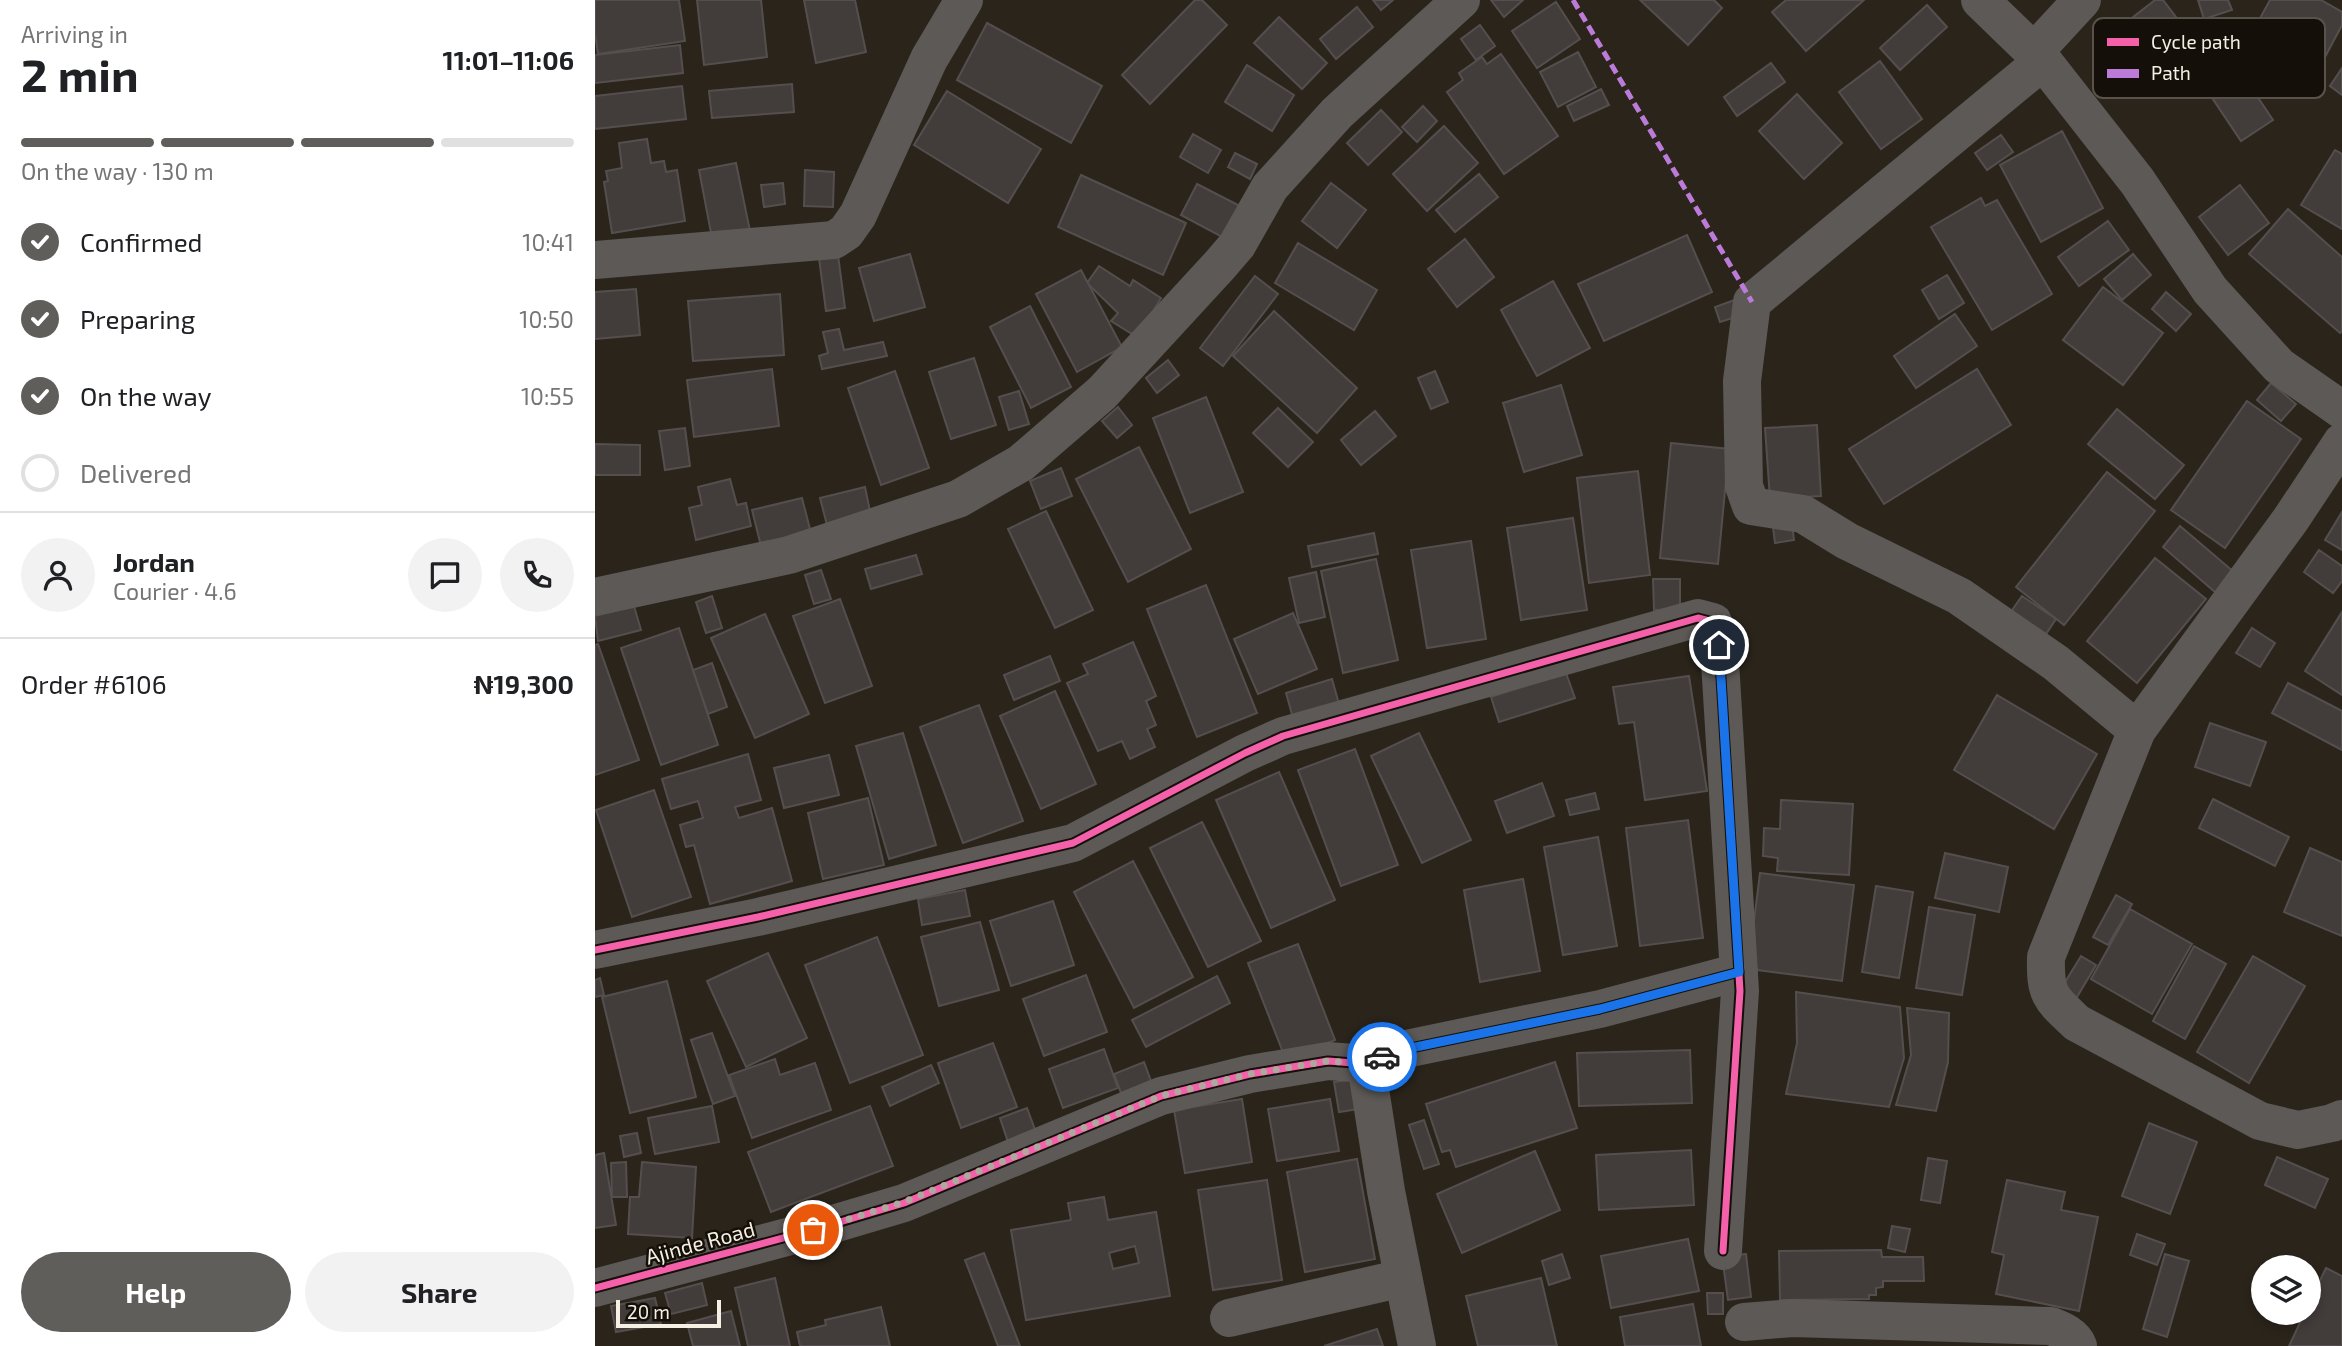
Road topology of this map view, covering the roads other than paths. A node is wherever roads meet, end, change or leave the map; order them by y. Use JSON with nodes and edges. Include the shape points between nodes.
{"nodes":[{"id":1,"x":964,"y":0,"type":"edge"},
{"id":2,"x":1461,"y":0,"type":"edge"},
{"id":3,"x":1980,"y":0,"type":"edge"},
{"id":4,"x":2082,"y":0,"type":"edge"},
{"id":5,"x":2039,"y":57,"type":"junction"},
{"id":6,"x":595,"y":260,"type":"edge"},
{"id":7,"x":2342,"y":410,"type":"edge"},
{"id":8,"x":2342,"y":442,"type":"edge"},
{"id":9,"x":595,"y":597,"type":"edge"},
{"id":10,"x":2137,"y":730,"type":"junction"},
{"id":11,"x":595,"y":950,"type":"edge"},
{"id":12,"x":1739,"y":972,"type":"junction"},
{"id":13,"x":1366,"y":1064,"type":"junction"},
{"id":14,"x":2339,"y":1123,"type":"edge"},
{"id":15,"x":1723,"y":1251,"type":"dead end"},
{"id":16,"x":1403,"y":1278,"type":"junction"},
{"id":17,"x":595,"y":1288,"type":"edge"},
{"id":18,"x":1229,"y":1318,"type":"dead end"},
{"id":19,"x":1744,"y":1322,"type":"dead end"},
{"id":20,"x":1417,"y":1346,"type":"edge"},
{"id":21,"x":2078,"y":1346,"type":"edge"}],
"edges":[{"from":1,"to":6,"type":"street","via":[[929,59],[846,232],[834,240]]},
{"from":2,"to":9,"type":"street","via":[[1338,113],[1270,187],[1219,267],[1102,393],[1021,463],[958,499],[789,555]]},
{"from":3,"to":5,"type":"street"},
{"from":4,"to":5,"type":"street"},
{"from":5,"to":7,"type":"street","via":[[2137,181],[2210,290],[2279,366]]},
{"from":5,"to":10,"type":"street","via":[[1752,302],[1741,381],[1744,486],[1751,506],[1803,514],[1959,596],[2056,663]]},
{"from":8,"to":10,"type":"street"},
{"from":10,"to":14,"type":"street","via":[[2046,957],[2045,980],[2051,1000],[2077,1023],[2260,1121],[2298,1130]]},
{"from":11,"to":12,"type":"street","via":[[1073,843],[1283,736],[1698,618],[1713,622],[1719,645]]},
{"from":12,"to":13,"type":"street","name":"Ajinde Road","via":[[1600,1009],[1401,1050]]},
{"from":12,"to":15,"type":"street"},
{"from":13,"to":16,"type":"street"},
{"from":13,"to":17,"type":"street","name":"Ajinde Road","via":[[1328,1061],[1161,1096],[904,1202]]},
{"from":16,"to":18,"type":"street"},
{"from":16,"to":20,"type":"street"},
{"from":19,"to":21,"type":"street","via":[[1793,1318],[2051,1326]]}]}
